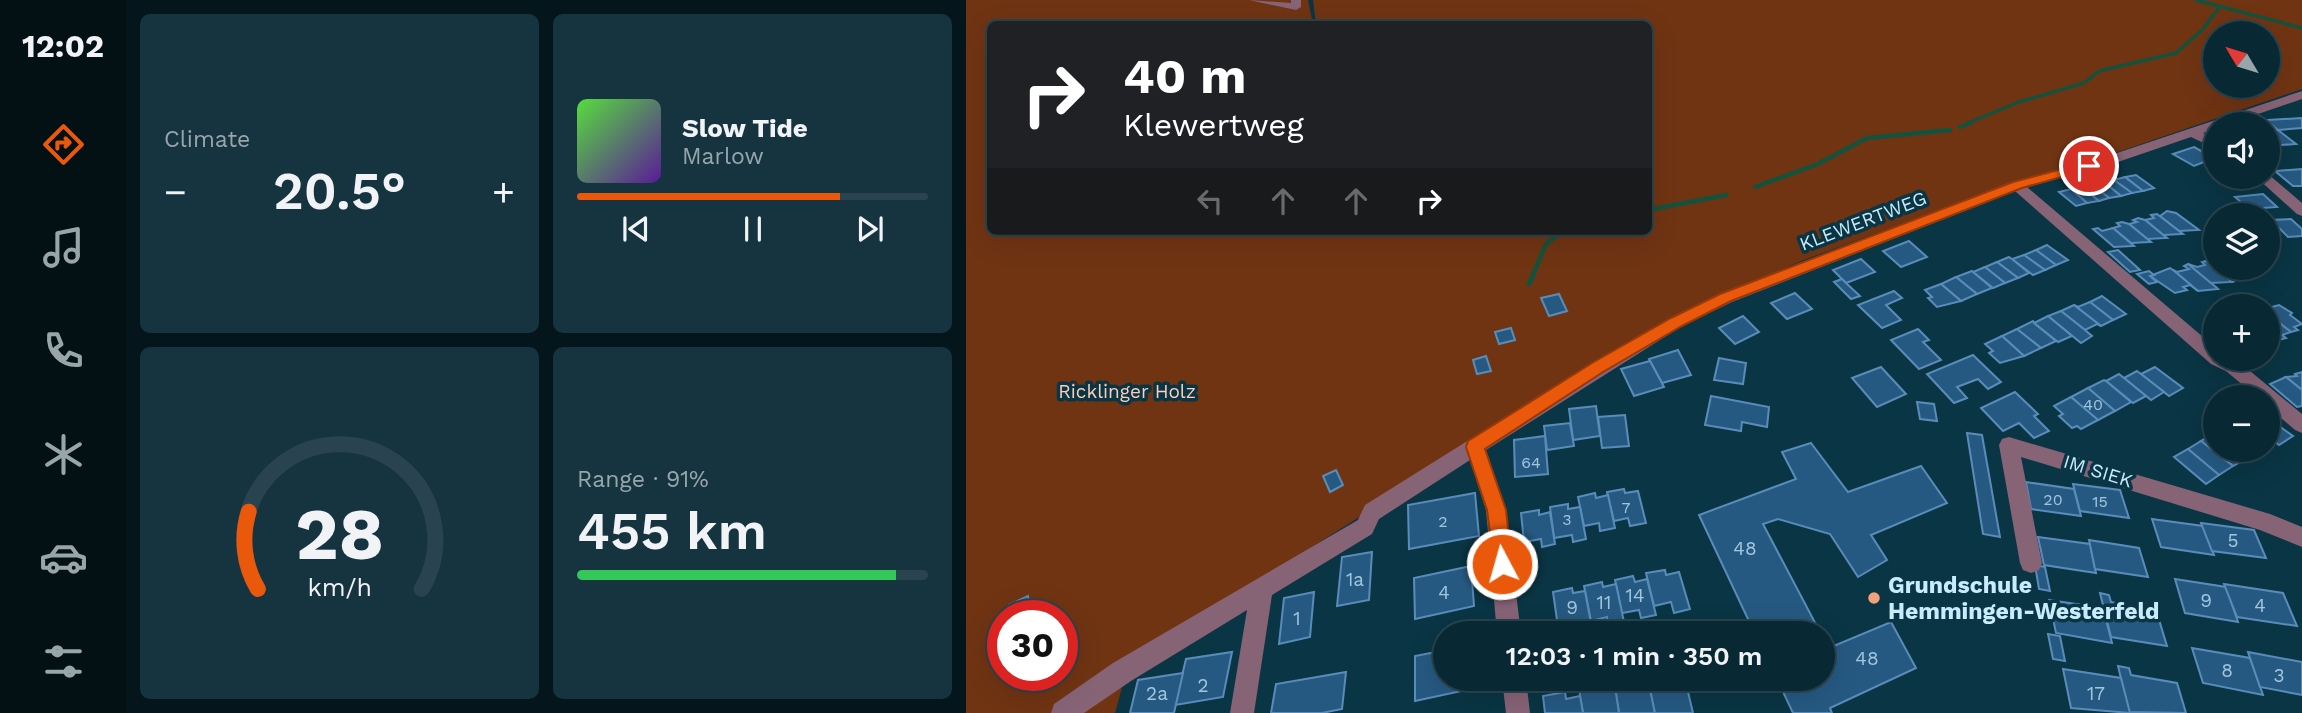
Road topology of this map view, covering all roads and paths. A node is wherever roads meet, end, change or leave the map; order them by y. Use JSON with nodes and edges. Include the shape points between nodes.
{"nodes":[{"id":1,"x":1254,"y":0,"type":"edge"},
{"id":2,"x":1296,"y":0,"type":"edge"},
{"id":3,"x":2302,"y":95,"type":"edge"},
{"id":4,"x":2253,"y":112,"type":"edge"},
{"id":5,"x":2203,"y":130,"type":"edge"},
{"id":6,"x":2193,"y":133,"type":"junction"},
{"id":7,"x":2203,"y":138,"type":"edge"},
{"id":8,"x":2017,"y":185,"type":"junction"},
{"id":9,"x":2277,"y":189,"type":"edge"},
{"id":10,"x":2302,"y":211,"type":"edge"},
{"id":11,"x":2203,"y":347,"type":"edge"},
{"id":12,"x":2238,"y":371,"type":"edge"},
{"id":13,"x":2302,"y":425,"type":"edge"},
{"id":14,"x":1475,"y":447,"type":"junction"},
{"id":15,"x":2302,"y":537,"type":"edge"},
{"id":16,"x":2031,"y":563,"type":"dead end"},
{"id":17,"x":1262,"y":587,"type":"junction"},
{"id":18,"x":1509,"y":621,"type":"edge"},
{"id":19,"x":1515,"y":691,"type":"edge"},
{"id":20,"x":1063,"y":713,"type":"edge"},
{"id":21,"x":1242,"y":713,"type":"edge"},
{"id":22,"x":1518,"y":713,"type":"edge"}],
"edges":[{"from":1,"to":2,"type":"street","via":[[1296,7]]},
{"from":3,"to":4,"type":"street","name":"KLEWERTWEG"},
{"from":5,"to":6,"type":"street","name":"KLEWERTWEG"},
{"from":6,"to":7,"type":"street"},
{"from":6,"to":8,"type":"street","name":"KLEWERTWEG"},
{"from":8,"to":11,"type":"street"},
{"from":8,"to":14,"type":"street","name":"KLEWERTWEG","via":[[1726,298],[1676,322]]},
{"from":9,"to":10,"type":"street"},
{"from":12,"to":13,"type":"street"},
{"from":14,"to":17,"type":"street","name":"KLEWERTWEG","via":[[1372,512],[1365,527]]},
{"from":14,"to":18,"type":"street","via":[[1496,510]]},
{"from":15,"to":16,"type":"street","name":"IM SIEK","via":[[2263,521],[2009,445]]},
{"from":17,"to":20,"type":"street","name":"KLEWERTWEG"},
{"from":17,"to":21,"type":"street"},
{"from":19,"to":22,"type":"street"}]}
